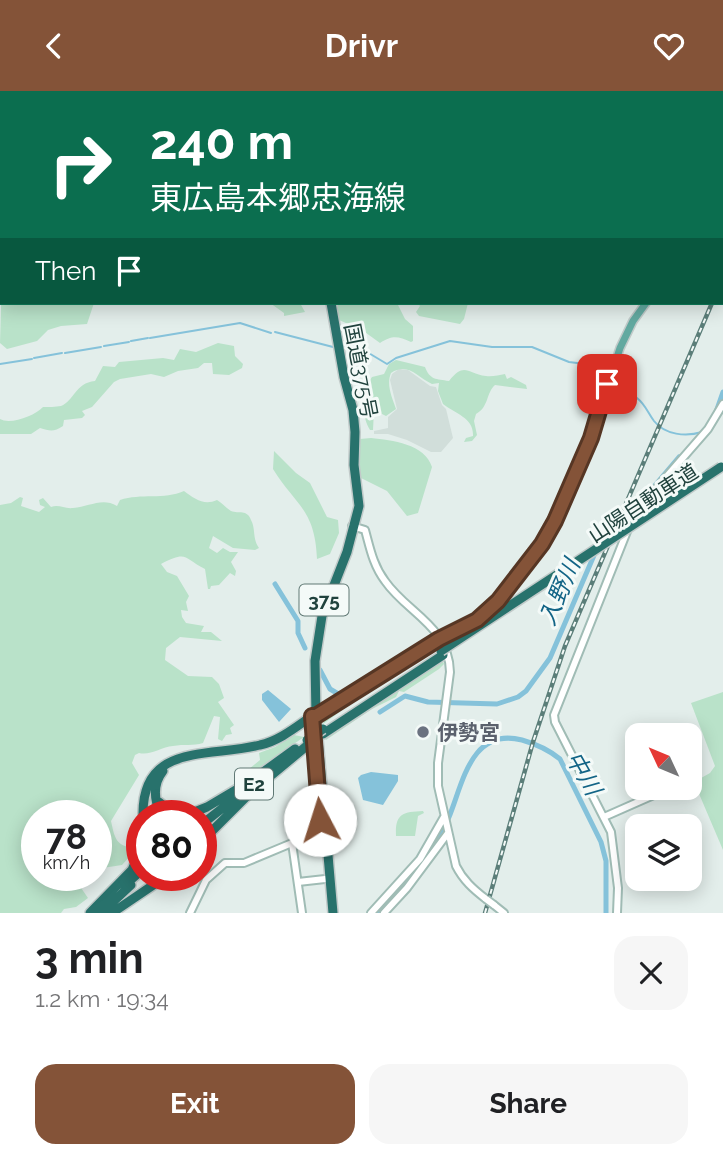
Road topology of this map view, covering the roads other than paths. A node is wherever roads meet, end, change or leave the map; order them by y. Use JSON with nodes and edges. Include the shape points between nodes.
{"nodes":[{"id":1,"x":331,"y":305,"type":"edge"},
{"id":2,"x":645,"y":305,"type":"edge"},
{"id":3,"x":723,"y":404,"type":"edge"},
{"id":4,"x":722,"y":468,"type":"edge"},
{"id":5,"x":353,"y":527,"type":"junction"},
{"id":6,"x":439,"y":639,"type":"junction"},
{"id":7,"x":313,"y":717,"type":"junction"},
{"id":8,"x":308,"y":742,"type":"junction"},
{"id":9,"x":250,"y":781,"type":"junction"},
{"id":10,"x":150,"y":793,"type":"junction"},
{"id":11,"x":148,"y":800,"type":"edge"},
{"id":12,"x":150,"y":800,"type":"edge"},
{"id":13,"x":154,"y":800,"type":"edge"},
{"id":14,"x":156,"y":800,"type":"edge"},
{"id":15,"x":643,"y":800,"type":"edge"},
{"id":16,"x":217,"y":801,"type":"edge"},
{"id":17,"x":217,"y":807,"type":"edge"},
{"id":18,"x":217,"y":813,"type":"edge"},
{"id":19,"x":444,"y":817,"type":"junction"},
{"id":20,"x":604,"y":817,"type":"junction"},
{"id":21,"x":217,"y":826,"type":"edge"},
{"id":22,"x":448,"y":831,"type":"junction"},
{"id":23,"x":322,"y":840,"type":"junction"},
{"id":24,"x":292,"y":842,"type":"junction"},
{"id":25,"x":126,"y":876,"type":"edge"},
{"id":26,"x":325,"y":879,"type":"junction"},
{"id":27,"x":298,"y":882,"type":"junction"},
{"id":28,"x":126,"y":886,"type":"edge"},
{"id":29,"x":126,"y":888,"type":"edge"},
{"id":30,"x":144,"y":891,"type":"edge"},
{"id":31,"x":92,"y":913,"type":"edge"},
{"id":32,"x":100,"y":913,"type":"edge"},
{"id":33,"x":112,"y":913,"type":"edge"},
{"id":34,"x":190,"y":913,"type":"edge"},
{"id":35,"x":302,"y":913,"type":"edge"},
{"id":36,"x":331,"y":913,"type":"edge"},
{"id":37,"x":371,"y":913,"type":"edge"},
{"id":38,"x":384,"y":913,"type":"edge"},
{"id":39,"x":504,"y":913,"type":"edge"},
{"id":40,"x":617,"y":913,"type":"edge"}],
"edges":[{"from":1,"to":5,"type":"highway","name":"国道375号","number":"375","via":[[353,410],[359,506]]},
{"from":2,"to":6,"type":"main road","via":[[626,334],[591,438],[548,536],[486,614]]},
{"from":3,"to":20,"type":"street","via":[[708,429],[634,514],[554,715]]},
{"from":4,"to":8,"type":"highway","name":"山陽自動車道","number":"E2","bridge":true},
{"from":5,"to":6,"type":"street","via":[[365,530],[372,558],[385,581],[428,622]]},
{"from":5,"to":7,"type":"highway","name":"国道375号","number":"375","via":[[319,627]]},
{"from":6,"to":7,"type":"main road"},
{"from":6,"to":19,"type":"street","via":[[449,659],[437,775]]},
{"from":7,"to":10,"type":"highway","via":[[264,744],[168,762],[150,777]]},
{"from":7,"to":23,"type":"highway","name":"国道375号","number":"375"},
{"from":7,"to":36,"type":"highway","name":"国道375号","number":"375"},
{"from":8,"to":9,"type":"highway","name":"山陽自動車道","number":"E2"},
{"from":8,"to":18,"type":"highway","name":"山陽自動車道","number":"E2"},
{"from":8,"to":21,"type":"highway"},
{"from":9,"to":16,"type":"highway"},
{"from":9,"to":17,"type":"highway","name":"山陽自動車道","number":"E2"},
{"from":10,"to":11,"type":"highway"},
{"from":10,"to":12,"type":"highway"},
{"from":10,"to":13,"type":"highway"},
{"from":10,"to":14,"type":"highway"},
{"from":15,"to":20,"type":"street"},
{"from":19,"to":22,"type":"street"},
{"from":19,"to":37,"type":"street","via":[[420,859]]},
{"from":20,"to":40,"type":"street","via":[[614,842]]},
{"from":22,"to":38,"type":"street"},
{"from":22,"to":39,"type":"street","bridge":true,"via":[[461,876]]},
{"from":23,"to":24,"type":"street"},
{"from":23,"to":26,"type":"highway","name":"国道375号","number":"375"},
{"from":24,"to":27,"type":"street"},
{"from":24,"to":34,"type":"street","via":[[244,863],[225,863],[206,880]]},
{"from":25,"to":31,"type":"highway"},
{"from":26,"to":27,"type":"street"},
{"from":26,"to":36,"type":"highway","name":"国道375号","number":"375"},
{"from":27,"to":35,"type":"street"},
{"from":28,"to":31,"type":"highway"},
{"from":29,"to":32,"type":"highway"},
{"from":30,"to":33,"type":"highway"}]}
